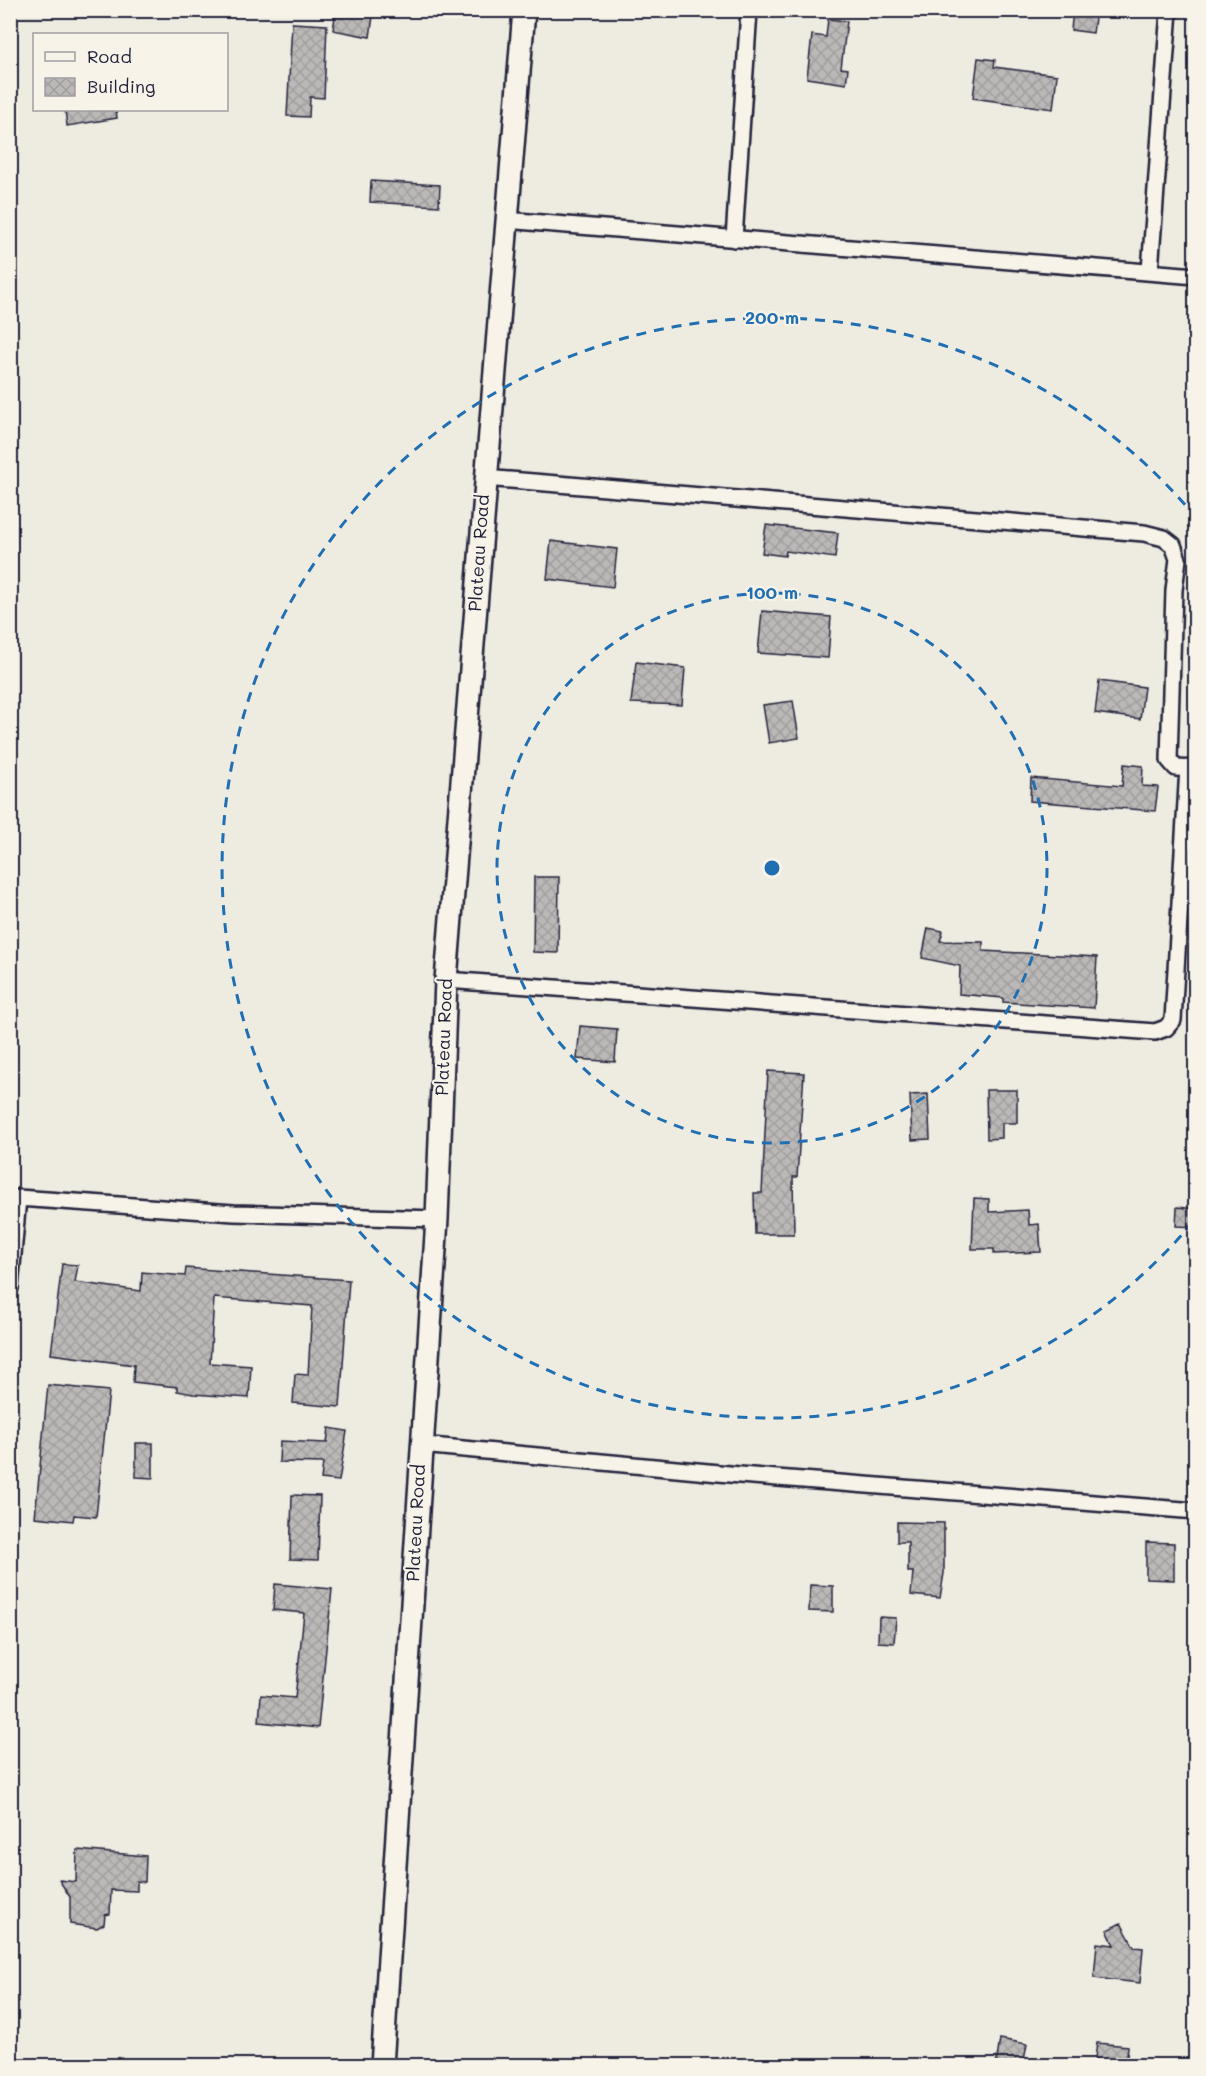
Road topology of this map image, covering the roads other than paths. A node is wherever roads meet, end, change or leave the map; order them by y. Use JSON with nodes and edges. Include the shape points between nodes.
{"nodes":[{"id":1,"x":524,"y":10,"type":"edge"},
{"id":2,"x":749,"y":10,"type":"edge"},
{"id":3,"x":1169,"y":10,"type":"edge"},
{"id":4,"x":505,"y":220,"type":"junction"},
{"id":5,"x":734,"y":238,"type":"junction"},
{"id":6,"x":1150,"y":272,"type":"junction"},
{"id":7,"x":1196,"y":276,"type":"edge"},
{"id":8,"x":485,"y":478,"type":"junction"},
{"id":9,"x":1192,"y":769,"type":"edge"},
{"id":10,"x":446,"y":980,"type":"junction"},
{"id":11,"x":14,"y":1198,"type":"edge"},
{"id":12,"x":437,"y":1219,"type":"junction"},
{"id":13,"x":10,"y":1288,"type":"edge"},
{"id":14,"x":421,"y":1445,"type":"junction"},
{"id":15,"x":1196,"y":1511,"type":"edge"},
{"id":16,"x":382,"y":2066,"type":"edge"}],
"edges":[{"from":1,"to":4,"type":"street","name":"Plateau Road"},
{"from":2,"to":5,"type":"street"},
{"from":3,"to":6,"type":"street"},
{"from":4,"to":5,"type":"street"},
{"from":4,"to":8,"type":"street","name":"Plateau Road"},
{"from":5,"to":6,"type":"street"},
{"from":6,"to":7,"type":"street"},
{"from":8,"to":9,"type":"street","via":[[1120,531],[1164,538],[1173,545],[1178,559],[1168,751],[1172,765]]},
{"from":8,"to":10,"type":"street","name":"Plateau Road"},
{"from":9,"to":10,"type":"street","via":[[1173,1020],[1155,1032]]},
{"from":10,"to":12,"type":"street","name":"Plateau Road"},
{"from":11,"to":12,"type":"street","via":[[234,1213]]},
{"from":11,"to":13,"type":"street"},
{"from":12,"to":14,"type":"street","name":"Plateau Road"},
{"from":14,"to":15,"type":"street"},
{"from":14,"to":16,"type":"street","name":"Plateau Road"}]}
